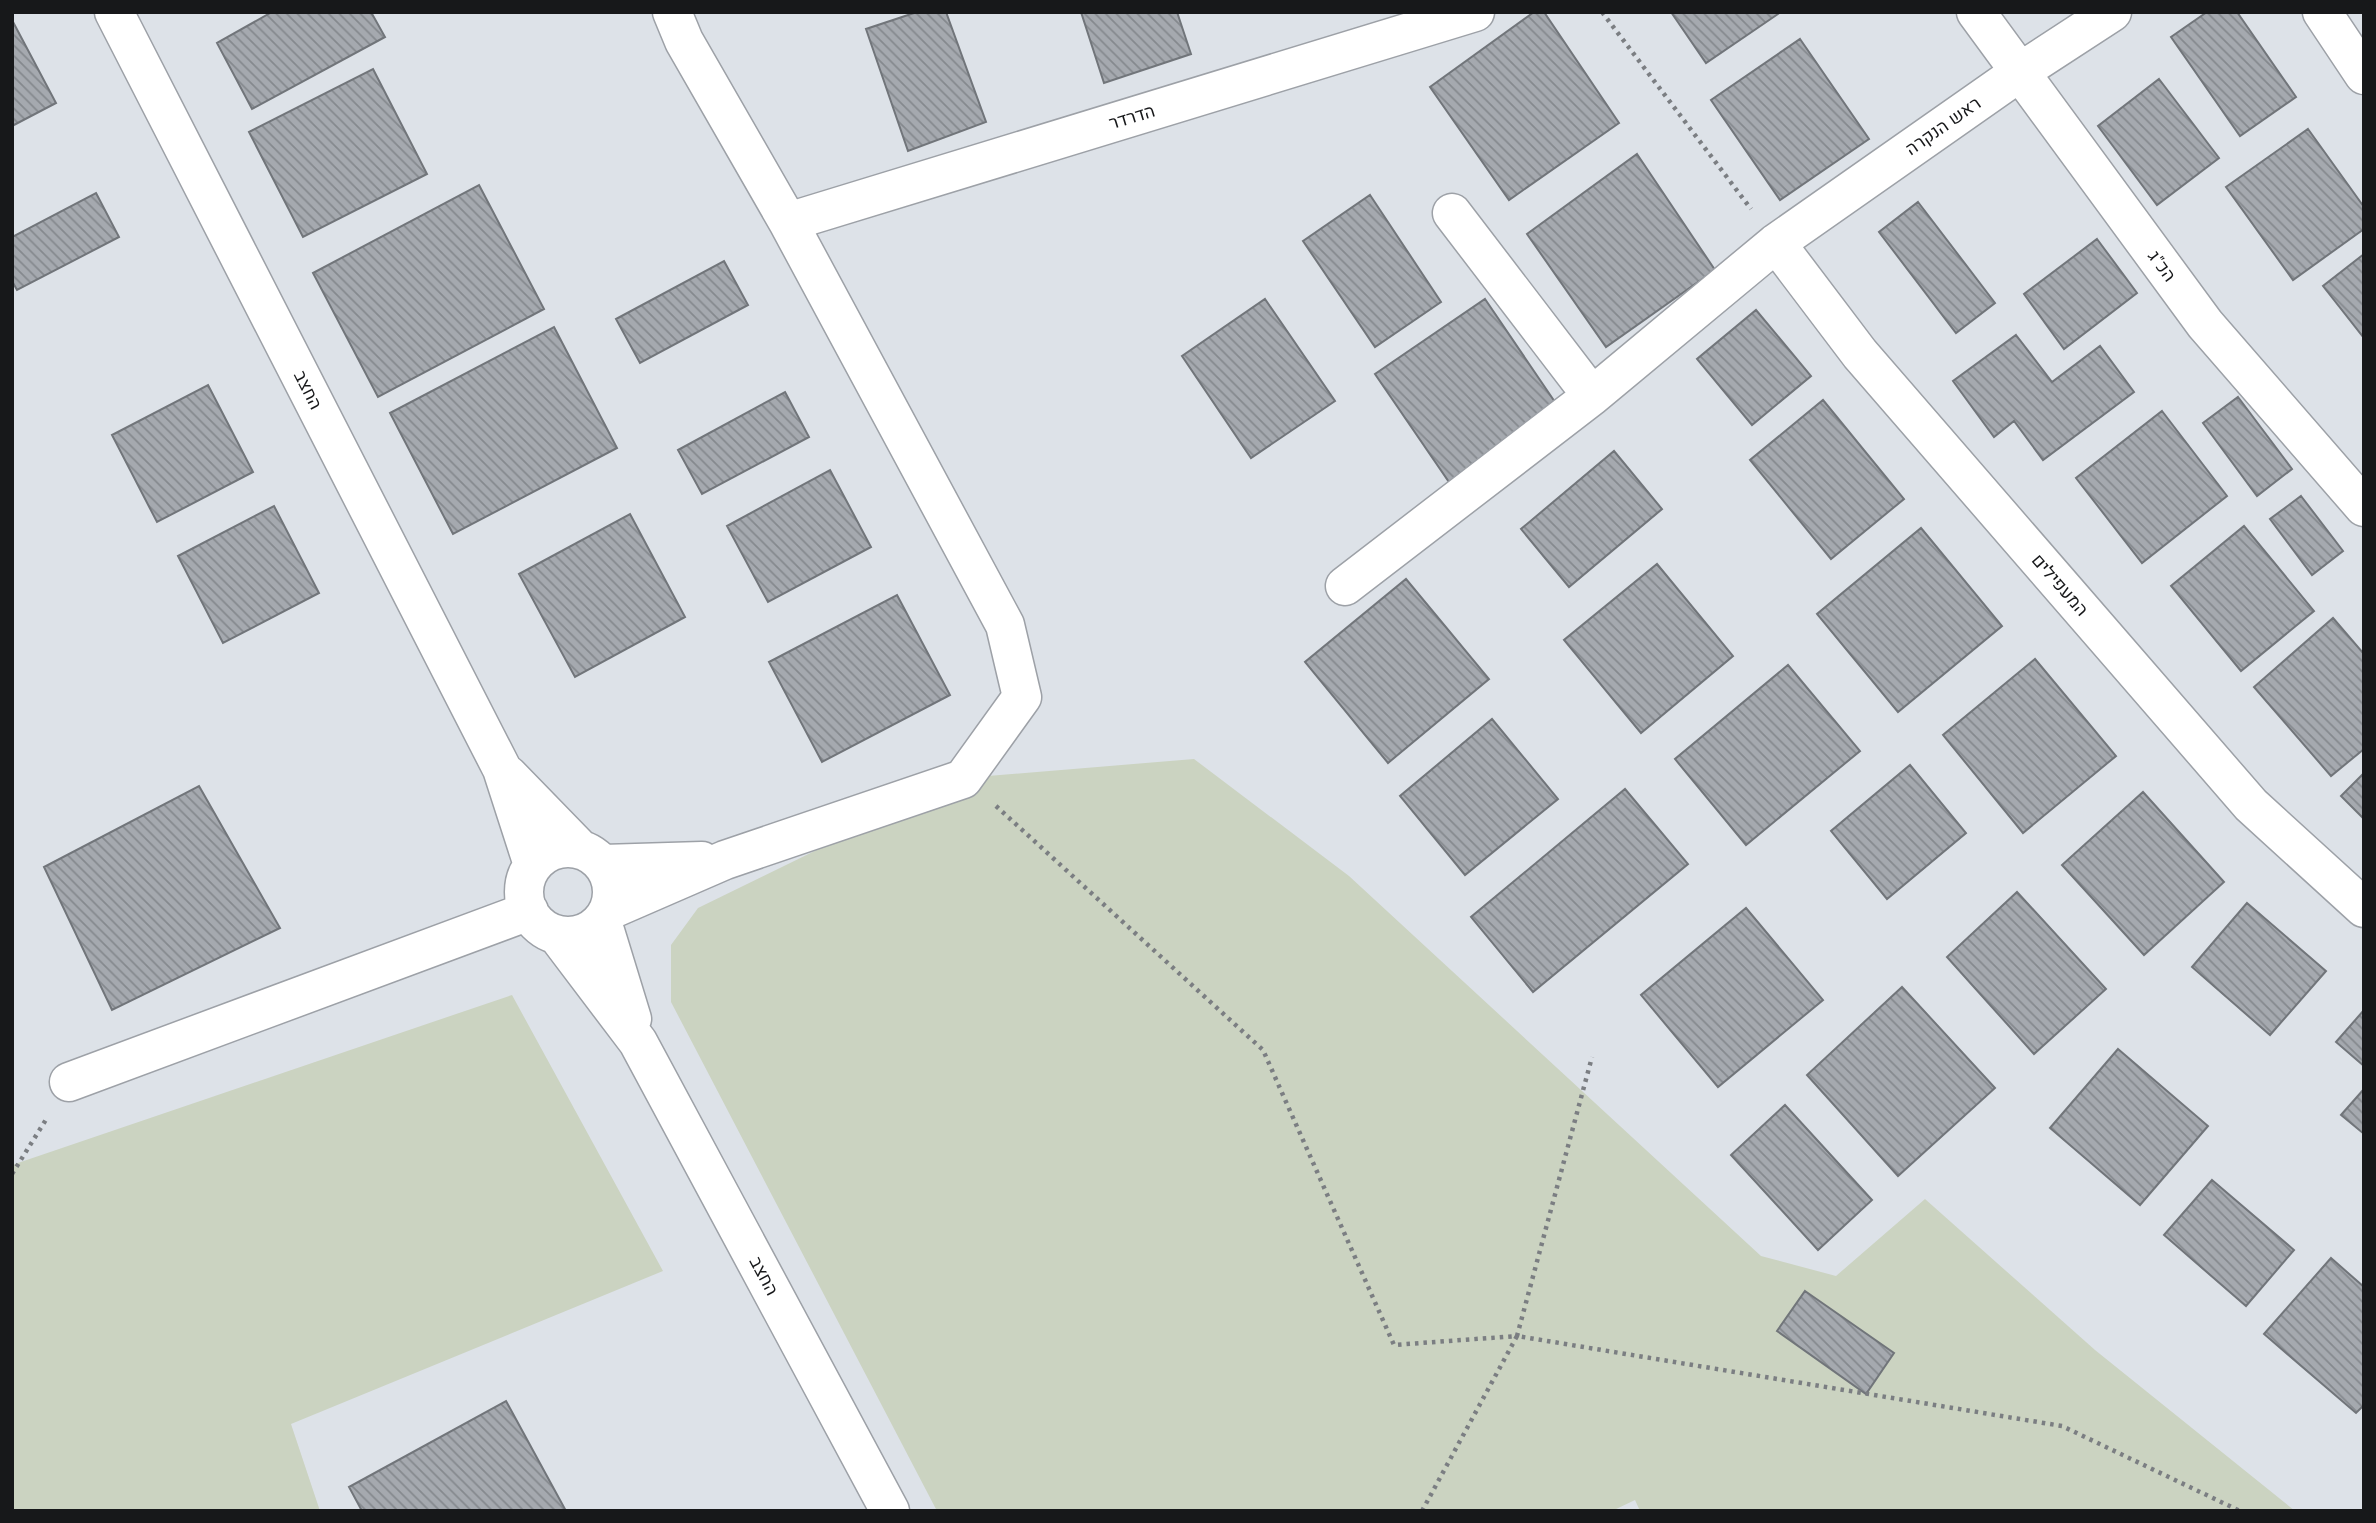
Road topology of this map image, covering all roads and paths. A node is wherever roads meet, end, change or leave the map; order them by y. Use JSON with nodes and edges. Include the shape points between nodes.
{"nodes":[{"id":1,"x":114,"y":12,"type":"edge"},
{"id":2,"x":672,"y":12,"type":"edge"},
{"id":3,"x":1475,"y":12,"type":"edge"},
{"id":4,"x":1602,"y":12,"type":"edge"},
{"id":5,"x":1976,"y":12,"type":"edge"},
{"id":6,"x":2112,"y":12,"type":"edge"},
{"id":7,"x":2322,"y":12,"type":"edge"},
{"id":8,"x":2020,"y":72,"type":"junction"},
{"id":9,"x":2364,"y":75,"type":"edge"},
{"id":10,"x":1452,"y":213,"type":"dead end"},
{"id":11,"x":788,"y":222,"type":"junction"},
{"id":12,"x":1776,"y":243,"type":"junction"},
{"id":13,"x":1592,"y":396,"type":"junction"},
{"id":14,"x":2364,"y":507,"type":"edge"},
{"id":15,"x":1345,"y":586,"type":"dead end"},
{"id":16,"x":502,"y":769,"type":"junction"},
{"id":17,"x":964,"y":778,"type":"junction"},
{"id":18,"x":592,"y":857,"type":"junction"},
{"id":19,"x":725,"y":860,"type":"junction"},
{"id":20,"x":533,"y":865,"type":"junction"},
{"id":21,"x":2364,"y":908,"type":"edge"},
{"id":22,"x":606,"y":915,"type":"junction"},
{"id":23,"x":543,"y":923,"type":"junction"},
{"id":24,"x":638,"y":1042,"type":"junction"},
{"id":25,"x":1592,"y":1057,"type":"dead end"},
{"id":26,"x":69,"y":1082,"type":"joint"},
{"id":27,"x":12,"y":1174,"type":"edge"},
{"id":28,"x":1517,"y":1336,"type":"junction"},
{"id":29,"x":890,"y":1511,"type":"edge"},
{"id":30,"x":1422,"y":1511,"type":"edge"},
{"id":31,"x":2240,"y":1511,"type":"edge"}],
"edges":[{"from":1,"to":16,"type":"street","name":"החצב"},
{"from":2,"to":11,"type":"street","via":[[684,41]]},
{"from":3,"to":11,"type":"street","name":"הדרדר"},
{"from":4,"to":12,"type":"path"},
{"from":5,"to":8,"type":"street","name":"הכ\"ג"},
{"from":6,"to":8,"type":"street","name":"ראש הנקרה"},
{"from":7,"to":9,"type":"street"},
{"from":8,"to":12,"type":"street","name":"ראש הנקרה"},
{"from":8,"to":14,"type":"street","name":"הכ\"ג","via":[[2205,324]]},
{"from":10,"to":13,"type":"street"},
{"from":11,"to":17,"type":"street","via":[[1005,625],[1022,697]]},
{"from":12,"to":13,"type":"street","name":"ראש הנקרה"},
{"from":12,"to":21,"type":"street","name":"המעפילים","via":[[1860,354],[2251,805]]},
{"from":13,"to":15,"type":"street","name":"ראש הנקרה"},
{"from":16,"to":18,"type":"street","name":"החצב"},
{"from":16,"to":20,"type":"street","name":"החצב"},
{"from":17,"to":19,"type":"street"},
{"from":17,"to":28,"type":"path","via":[[1264,1050],[1394,1345]]},
{"from":18,"to":19,"type":"street"},
{"from":18,"to":20,"type":"street","via":[[555,849]]},
{"from":18,"to":22,"type":"street","via":[[612,887]]},
{"from":19,"to":22,"type":"street"},
{"from":20,"to":23,"type":"street","via":[[524,887]]},
{"from":22,"to":23,"type":"street","via":[[580,935]]},
{"from":22,"to":24,"type":"street","name":"החצב"},
{"from":23,"to":24,"type":"street","name":"החצב"},
{"from":23,"to":26,"type":"street"},
{"from":24,"to":29,"type":"street","name":"החצב"},
{"from":25,"to":28,"type":"path"},
{"from":26,"to":27,"type":"path"},
{"from":28,"to":30,"type":"path"},
{"from":28,"to":31,"type":"path","via":[[2062,1426]]}]}
